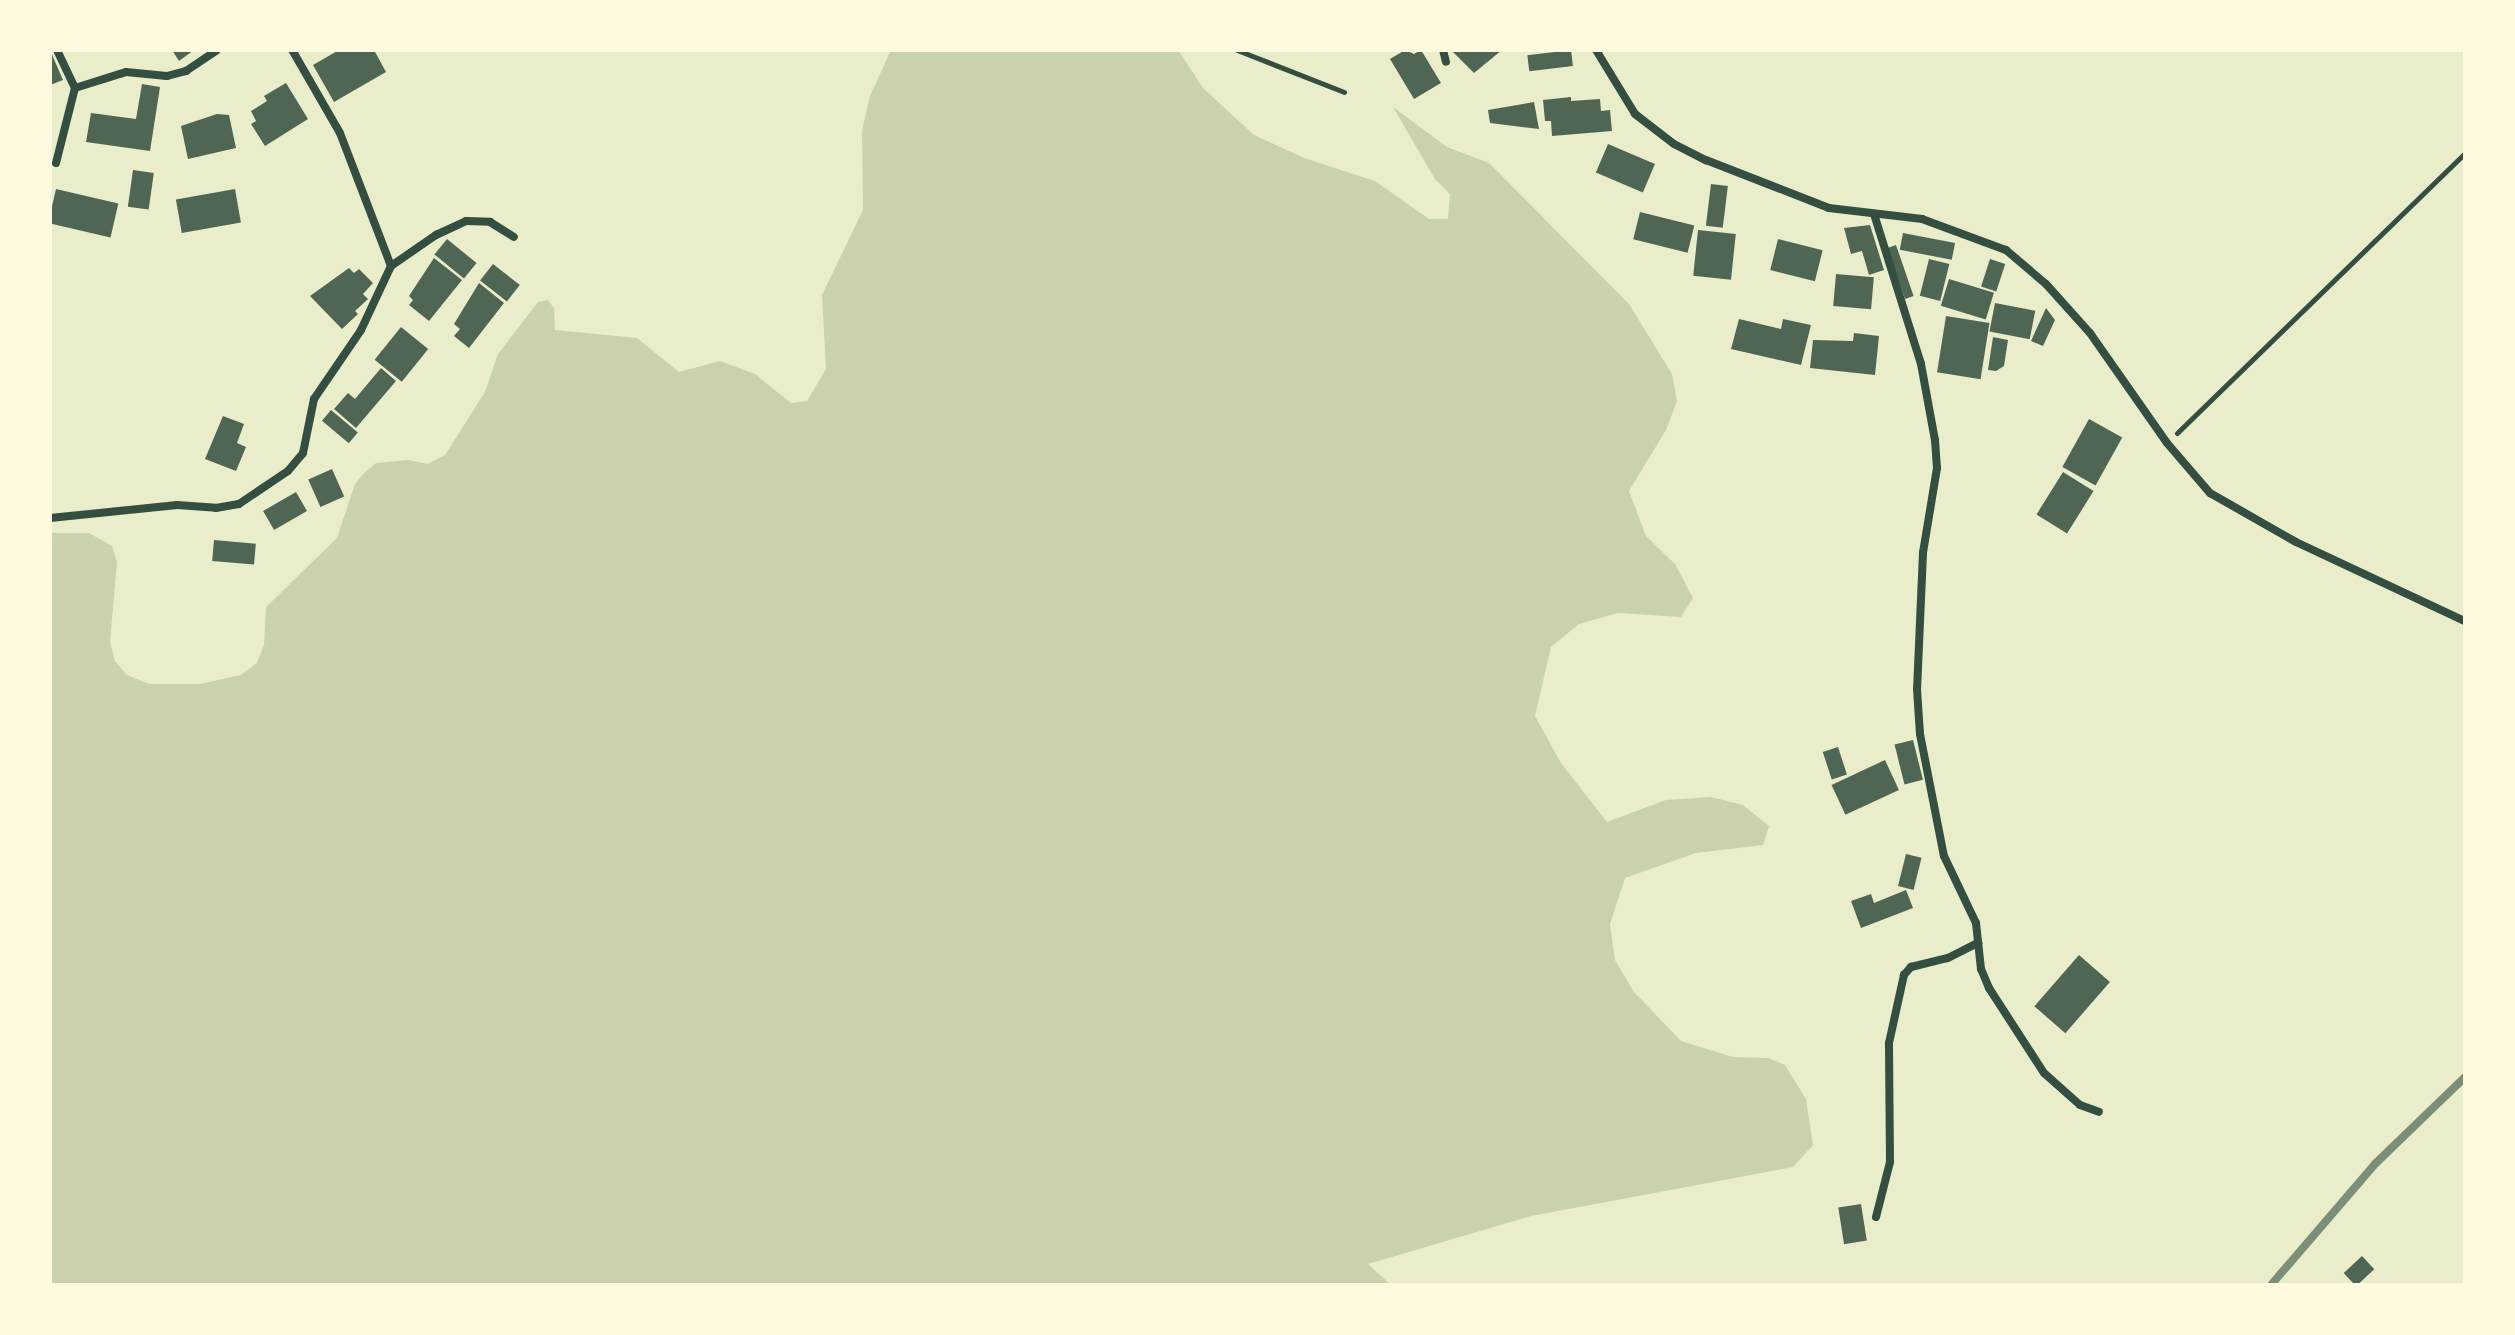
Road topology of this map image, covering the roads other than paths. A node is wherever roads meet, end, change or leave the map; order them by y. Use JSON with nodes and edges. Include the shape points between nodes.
{"nodes":[{"id":1,"x":57,"y":50,"type":"edge"},
{"id":2,"x":217,"y":50,"type":"edge"},
{"id":3,"x":292,"y":50,"type":"edge"},
{"id":4,"x":1442,"y":50,"type":"edge"},
{"id":5,"x":1596,"y":50,"type":"edge"},
{"id":6,"x":1446,"y":62,"type":"dead end"},
{"id":7,"x":75,"y":88,"type":"junction"},
{"id":8,"x":56,"y":163,"type":"dead end"},
{"id":9,"x":1874,"y":214,"type":"junction"},
{"id":10,"x":514,"y":237,"type":"dead end"},
{"id":11,"x":391,"y":266,"type":"junction"},
{"id":12,"x":50,"y":518,"type":"edge"},
{"id":13,"x":2465,"y":621,"type":"edge"},
{"id":14,"x":1978,"y":943,"type":"junction"},
{"id":15,"x":2099,"y":1112,"type":"dead end"},
{"id":16,"x":1876,"y":1217,"type":"dead end"}],
"edges":[{"from":1,"to":7,"type":"lane"},
{"from":2,"to":7,"type":"lane","via":[[167,76],[126,72]]},
{"from":3,"to":11,"type":"lane","via":[[340,133]]},
{"from":4,"to":6,"type":"lane"},
{"from":5,"to":9,"type":"lane","via":[[1636,114],[1674,144],[1790,196]]},
{"from":7,"to":8,"type":"lane"},
{"from":9,"to":13,"type":"lane","via":[[1964,231],[2025,264],[2090,333],[2200,484],[2226,505]]},
{"from":9,"to":14,"type":"lane","via":[[1932,416],[1937,468],[1923,552],[1920,734],[1944,856],[1976,923]]},
{"from":10,"to":11,"type":"lane","via":[[490,222],[466,221]]},
{"from":11,"to":12,"type":"lane","via":[[361,330],[314,398],[302,453],[257,494],[216,508],[177,505]]},
{"from":14,"to":15,"type":"lane","via":[[1989,988],[2029,1052],[2064,1093]]},
{"from":14,"to":16,"type":"lane","via":[[1911,967],[1904,976],[1889,1044],[1890,1162]]}]}
